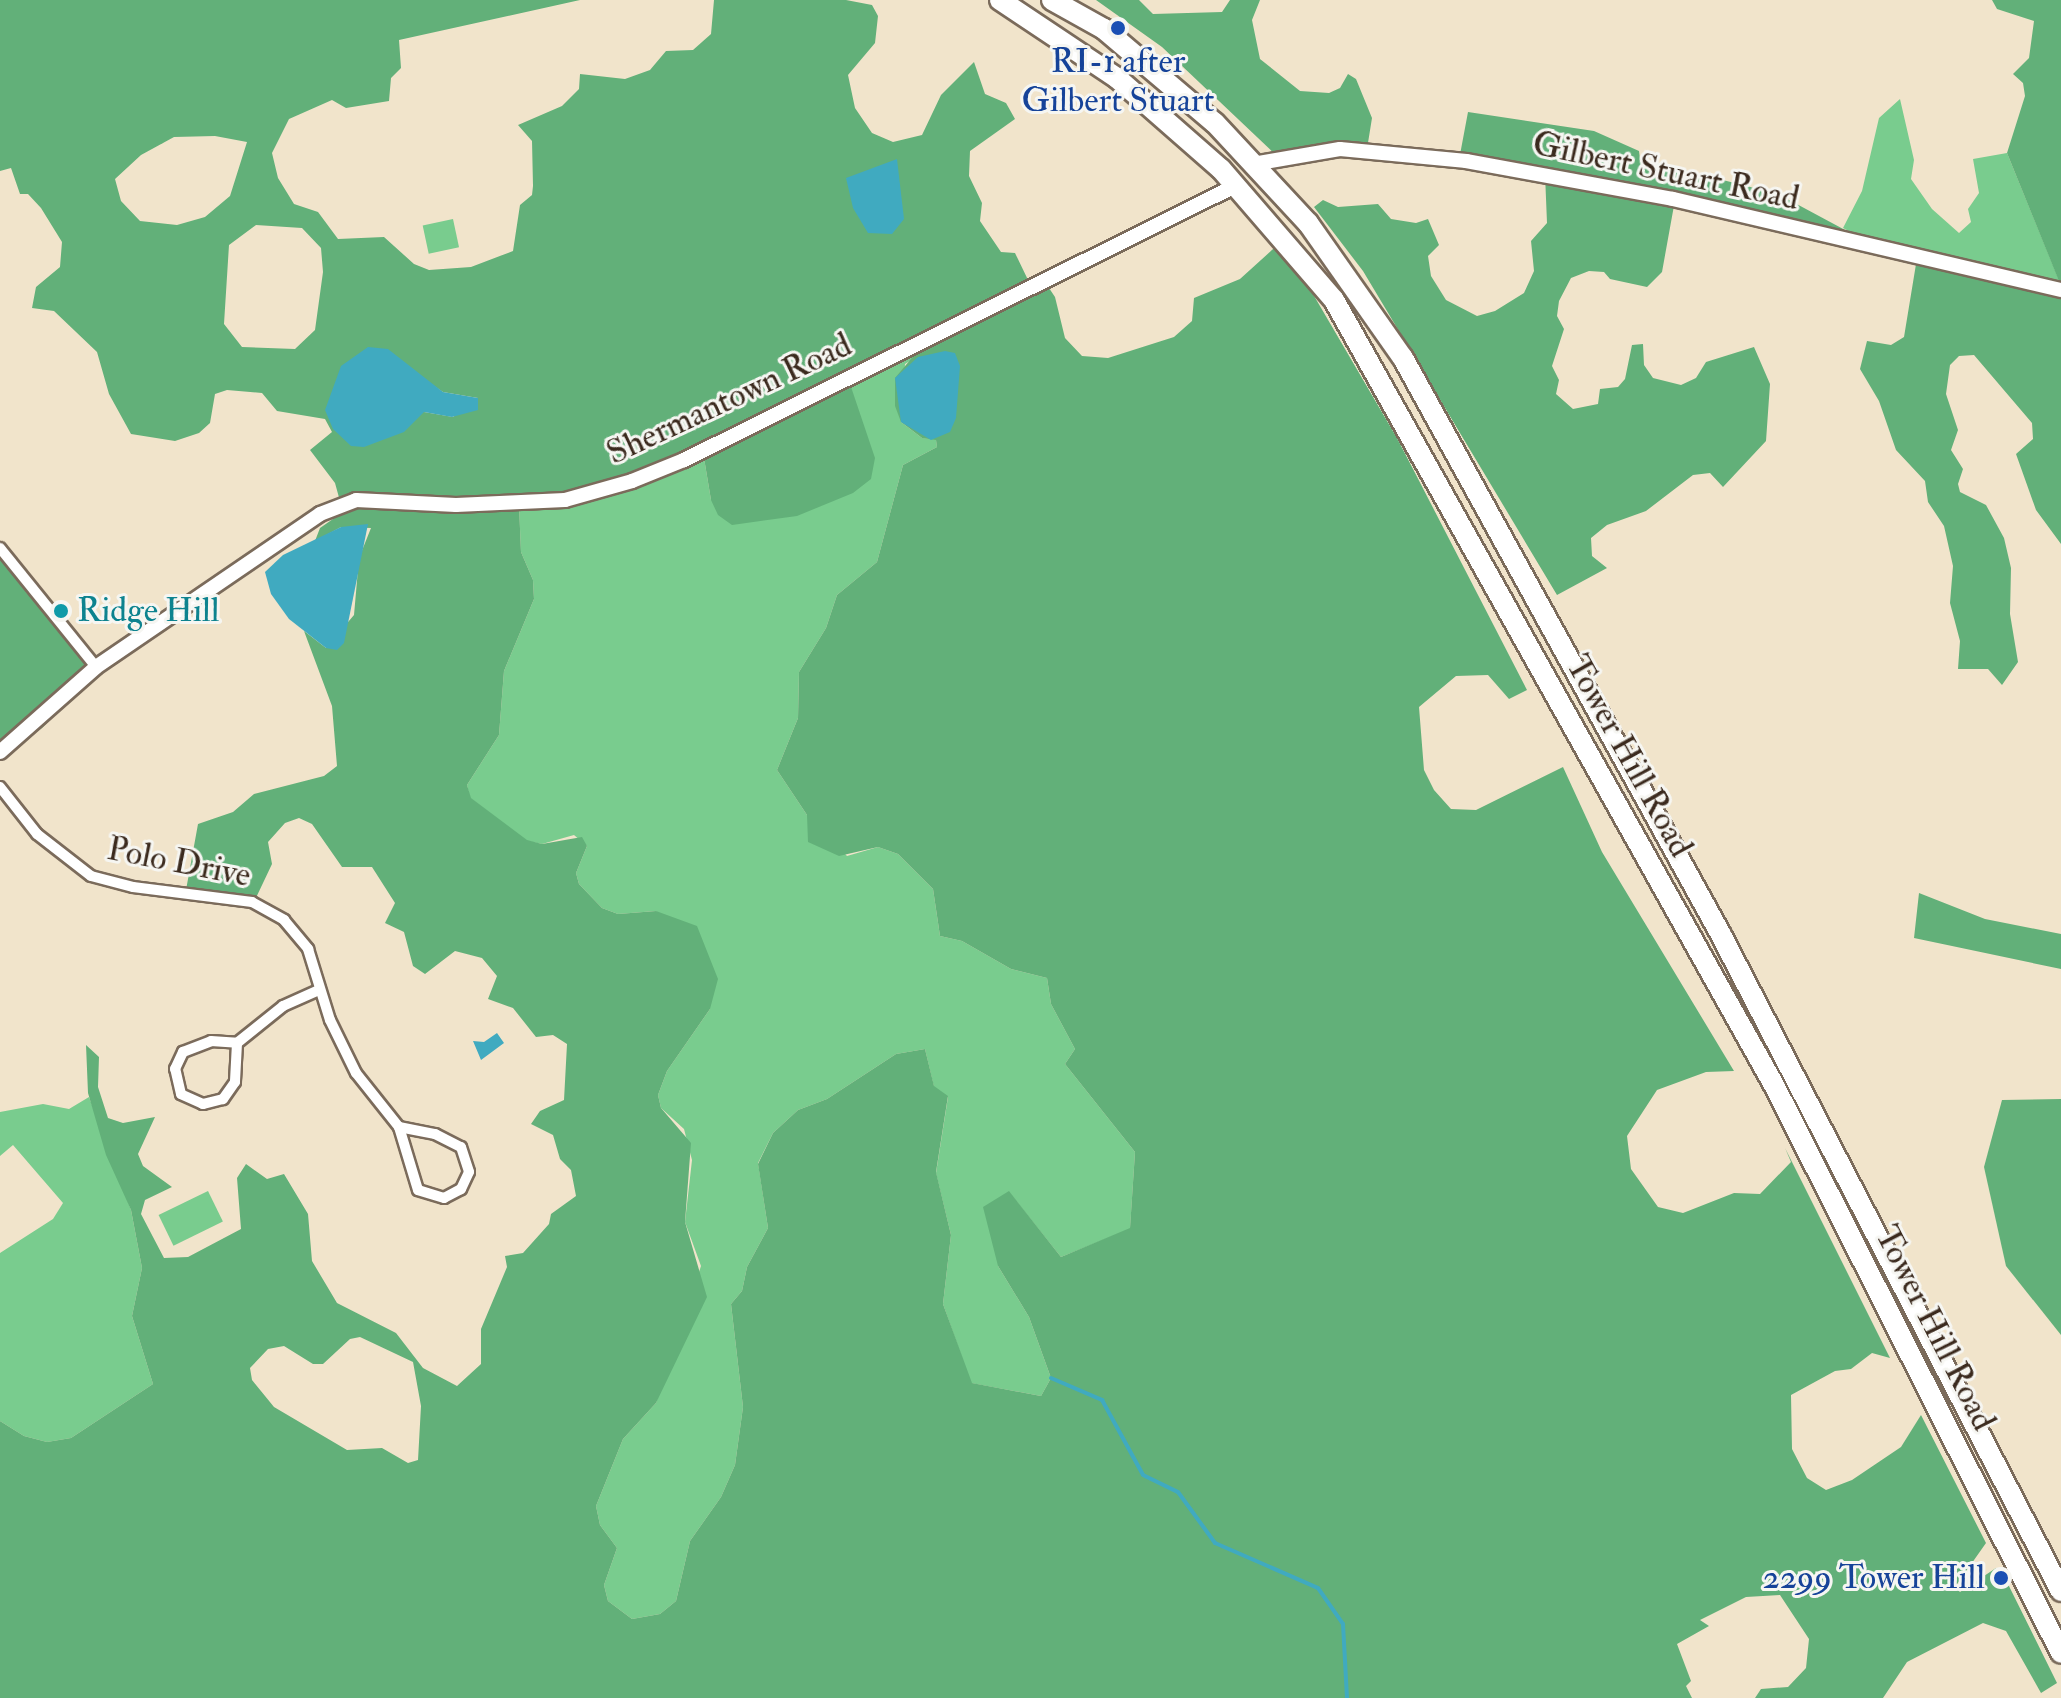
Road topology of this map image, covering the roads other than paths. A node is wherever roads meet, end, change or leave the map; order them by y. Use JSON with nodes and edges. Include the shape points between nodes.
{"nodes":[{"id":1,"x":1000,"y":0,"type":"edge"},
{"id":2,"x":1052,"y":0,"type":"edge"},
{"id":3,"x":1253,"y":164,"type":"junction"},
{"id":4,"x":1237,"y":185,"type":"junction"},
{"id":5,"x":2061,"y":290,"type":"edge"},
{"id":6,"x":0,"y":548,"type":"edge"},
{"id":7,"x":96,"y":667,"type":"junction"},
{"id":8,"x":0,"y":752,"type":"edge"},
{"id":9,"x":0,"y":787,"type":"edge"},
{"id":10,"x":1613,"y":795,"type":"junction"},
{"id":11,"x":319,"y":990,"type":"junction"},
{"id":12,"x":237,"y":1043,"type":"junction"},
{"id":13,"x":399,"y":1127,"type":"junction"},
{"id":14,"x":1849,"y":1179,"type":"junction"},
{"id":15,"x":2061,"y":1591,"type":"edge"},
{"id":16,"x":2061,"y":1653,"type":"edge"}],
"edges":[{"from":1,"to":4,"type":"highway","name":"Tower Hill Road","via":[[1117,78]]},
{"from":2,"to":3,"type":"highway","name":"Tower Hill Road","via":[[1104,29],[1153,68]]},
{"from":3,"to":5,"type":"street","name":"Gilbert Stuart Road","via":[[1340,149],[1466,161],[1673,199]]},
{"from":3,"to":14,"type":"highway","name":"Tower Hill Road","via":[[1308,223],[1403,358],[1720,933]]},
{"from":4,"to":7,"type":"street","name":"Shermantown Road","via":[[632,481],[565,500],[456,505],[356,500],[320,514]]},
{"from":4,"to":10,"type":"highway","name":"Tower Hill Road","via":[[1334,300],[1371,358]]},
{"from":6,"to":7,"type":"street"},
{"from":7,"to":8,"type":"street","name":"Shermantown Road"},
{"from":9,"to":11,"type":"street","name":"Polo Drive","via":[[37,834],[91,876],[155,891],[215,895],[268,909],[308,949]]},
{"from":10,"to":14,"type":"highway","via":[[1628,802],[1802,1117]]},
{"from":10,"to":16,"type":"highway","name":"Tower Hill Road","via":[[1774,1085]]},
{"from":11,"to":12,"type":"street","via":[[283,1006]]},
{"from":11,"to":13,"type":"street","name":"Polo Drive","via":[[356,1073]]},
{"from":12,"to":12,"type":"street","via":[[211,1041],[183,1052],[175,1069],[181,1094],[203,1104],[223,1099],[235,1082]]},
{"from":13,"to":13,"type":"street","name":"Polo Drive","via":[[435,1134],[461,1147],[469,1172],[461,1189],[444,1198],[418,1190]]},
{"from":14,"to":15,"type":"highway","name":"Tower Hill Road"}]}
